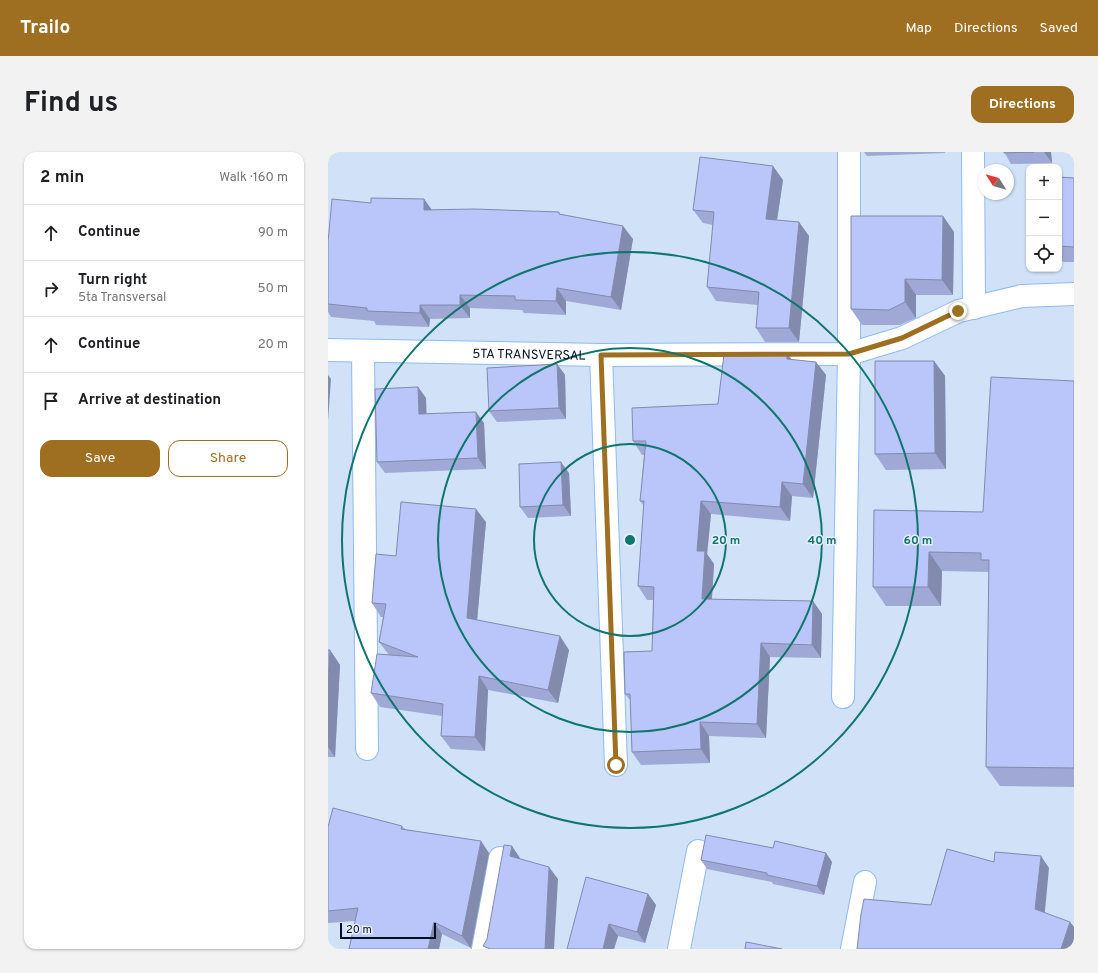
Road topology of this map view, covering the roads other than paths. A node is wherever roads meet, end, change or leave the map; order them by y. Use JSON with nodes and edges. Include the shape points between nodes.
{"nodes":[{"id":1,"x":849,"y":152,"type":"edge"},
{"id":2,"x":973,"y":152,"type":"edge"},
{"id":3,"x":1074,"y":294,"type":"edge"},
{"id":4,"x":974,"y":308,"type":"junction"},
{"id":5,"x":328,"y":350,"type":"edge"},
{"id":6,"x":363,"y":351,"type":"junction"},
{"id":7,"x":849,"y":354,"type":"junction"},
{"id":8,"x":601,"y":355,"type":"junction"},
{"id":9,"x":843,"y":697,"type":"dead end"},
{"id":10,"x":367,"y":749,"type":"dead end"},
{"id":11,"x":616,"y":765,"type":"dead end"},
{"id":12,"x":698,"y":852,"type":"dead end"},
{"id":13,"x":500,"y":858,"type":"edge"},
{"id":14,"x":864,"y":882,"type":"dead end"},
{"id":15,"x":484,"y":949,"type":"edge"},
{"id":16,"x":679,"y":949,"type":"edge"},
{"id":17,"x":852,"y":949,"type":"edge"}],
"edges":[{"from":1,"to":7,"type":"street"},
{"from":2,"to":4,"type":"street"},
{"from":3,"to":4,"type":"street","name":"5TA TRANSVERSAL","via":[[1022,296]]},
{"from":4,"to":7,"type":"street","name":"5TA TRANSVERSAL","via":[[958,311],[902,338]]},
{"from":5,"to":6,"type":"street","name":"5TA TRANSVERSAL"},
{"from":6,"to":8,"type":"street","name":"5TA TRANSVERSAL"},
{"from":6,"to":10,"type":"street"},
{"from":7,"to":8,"type":"street","name":"5TA TRANSVERSAL"},
{"from":7,"to":9,"type":"street"},
{"from":8,"to":11,"type":"street"},
{"from":12,"to":16,"type":"street"},
{"from":13,"to":15,"type":"street"},
{"from":14,"to":17,"type":"street"}]}
